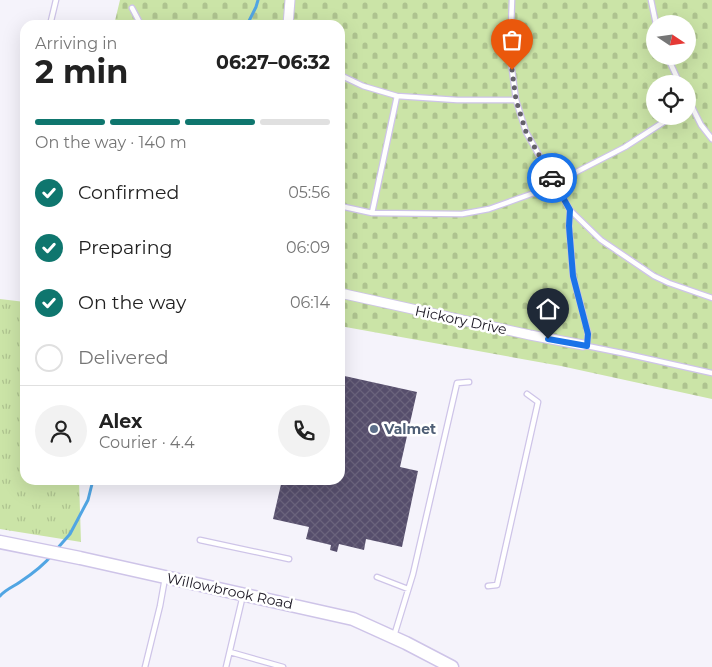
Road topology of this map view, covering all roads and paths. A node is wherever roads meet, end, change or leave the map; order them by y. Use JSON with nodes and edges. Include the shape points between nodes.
{"nodes":[{"id":1,"x":56,"y":0,"type":"edge"},
{"id":2,"x":290,"y":0,"type":"edge"},
{"id":3,"x":512,"y":0,"type":"edge"},
{"id":4,"x":651,"y":0,"type":"edge"},
{"id":5,"x":132,"y":8,"type":"dead end"},
{"id":6,"x":654,"y":15,"type":"edge"},
{"id":7,"x":51,"y":20,"type":"edge"},
{"id":8,"x":138,"y":20,"type":"edge"},
{"id":9,"x":288,"y":20,"type":"edge"},
{"id":10,"x":345,"y":77,"type":"edge"},
{"id":11,"x":397,"y":96,"type":"junction"},
{"id":12,"x":516,"y":100,"type":"junction"},
{"id":13,"x":696,"y":117,"type":"edge"},
{"id":14,"x":659,"y":125,"type":"edge"},
{"id":15,"x":712,"y":139,"type":"edge"},
{"id":16,"x":555,"y":183,"type":"junction"},
{"id":17,"x":345,"y":207,"type":"edge"},
{"id":18,"x":570,"y":210,"type":"junction"},
{"id":19,"x":372,"y":213,"type":"junction"},
{"id":20,"x":345,"y":294,"type":"edge"},
{"id":21,"x":712,"y":298,"type":"edge"},
{"id":22,"x":585,"y":346,"type":"junction"},
{"id":23,"x":712,"y":373,"type":"edge"},
{"id":24,"x":469,"y":382,"type":"dead end"},
{"id":25,"x":527,"y":394,"type":"dead end"},
{"id":26,"x":200,"y":540,"type":"dead end"},
{"id":27,"x":0,"y":542,"type":"edge"},
{"id":28,"x":289,"y":559,"type":"dead end"},
{"id":29,"x":165,"y":577,"type":"junction"},
{"id":30,"x":376,"y":577,"type":"dead end"},
{"id":31,"x":488,"y":586,"type":"dead end"},
{"id":32,"x":408,"y":589,"type":"junction"},
{"id":33,"x":243,"y":594,"type":"junction"},
{"id":34,"x":394,"y":637,"type":"junction"},
{"id":35,"x":230,"y":652,"type":"junction"},
{"id":36,"x":145,"y":667,"type":"edge"},
{"id":37,"x":226,"y":667,"type":"edge"},
{"id":38,"x":283,"y":667,"type":"edge"},
{"id":39,"x":452,"y":667,"type":"edge"}],
"edges":[{"from":1,"to":7,"type":"lane"},
{"from":2,"to":9,"type":"street"},
{"from":3,"to":12,"type":"lane","via":[[510,55]]},
{"from":4,"to":6,"type":"lane"},
{"from":5,"to":8,"type":"lane"},
{"from":10,"to":11,"type":"lane"},
{"from":11,"to":12,"type":"lane"},
{"from":11,"to":19,"type":"lane"},
{"from":12,"to":16,"type":"lane","via":[[526,132]]},
{"from":13,"to":15,"type":"lane"},
{"from":14,"to":16,"type":"lane","via":[[625,147]]},
{"from":16,"to":18,"type":"lane"},
{"from":16,"to":19,"type":"lane","via":[[489,209],[462,214]]},
{"from":17,"to":19,"type":"lane"},
{"from":18,"to":21,"type":"lane","via":[[601,240],[654,276]]},
{"from":18,"to":22,"type":"lane","via":[[573,276],[588,334]]},
{"from":20,"to":22,"type":"street","name":"Hickory Drive"},
{"from":22,"to":23,"type":"lane"},
{"from":24,"to":32,"type":"lane","via":[[457,383]]},
{"from":25,"to":31,"type":"lane","via":[[538,402],[497,585]]},
{"from":26,"to":28,"type":"lane"},
{"from":27,"to":29,"type":"street","name":"Willowbrook Road"},
{"from":29,"to":33,"type":"street","name":"Willowbrook Road"},
{"from":29,"to":36,"type":"lane"},
{"from":30,"to":32,"type":"lane"},
{"from":32,"to":34,"type":"lane"},
{"from":33,"to":34,"type":"street","name":"Willowbrook Road","via":[[353,619]]},
{"from":33,"to":35,"type":"lane"},
{"from":34,"to":39,"type":"street","name":"Willowbrook Road"},
{"from":35,"to":37,"type":"lane"},
{"from":35,"to":38,"type":"lane"}]}
